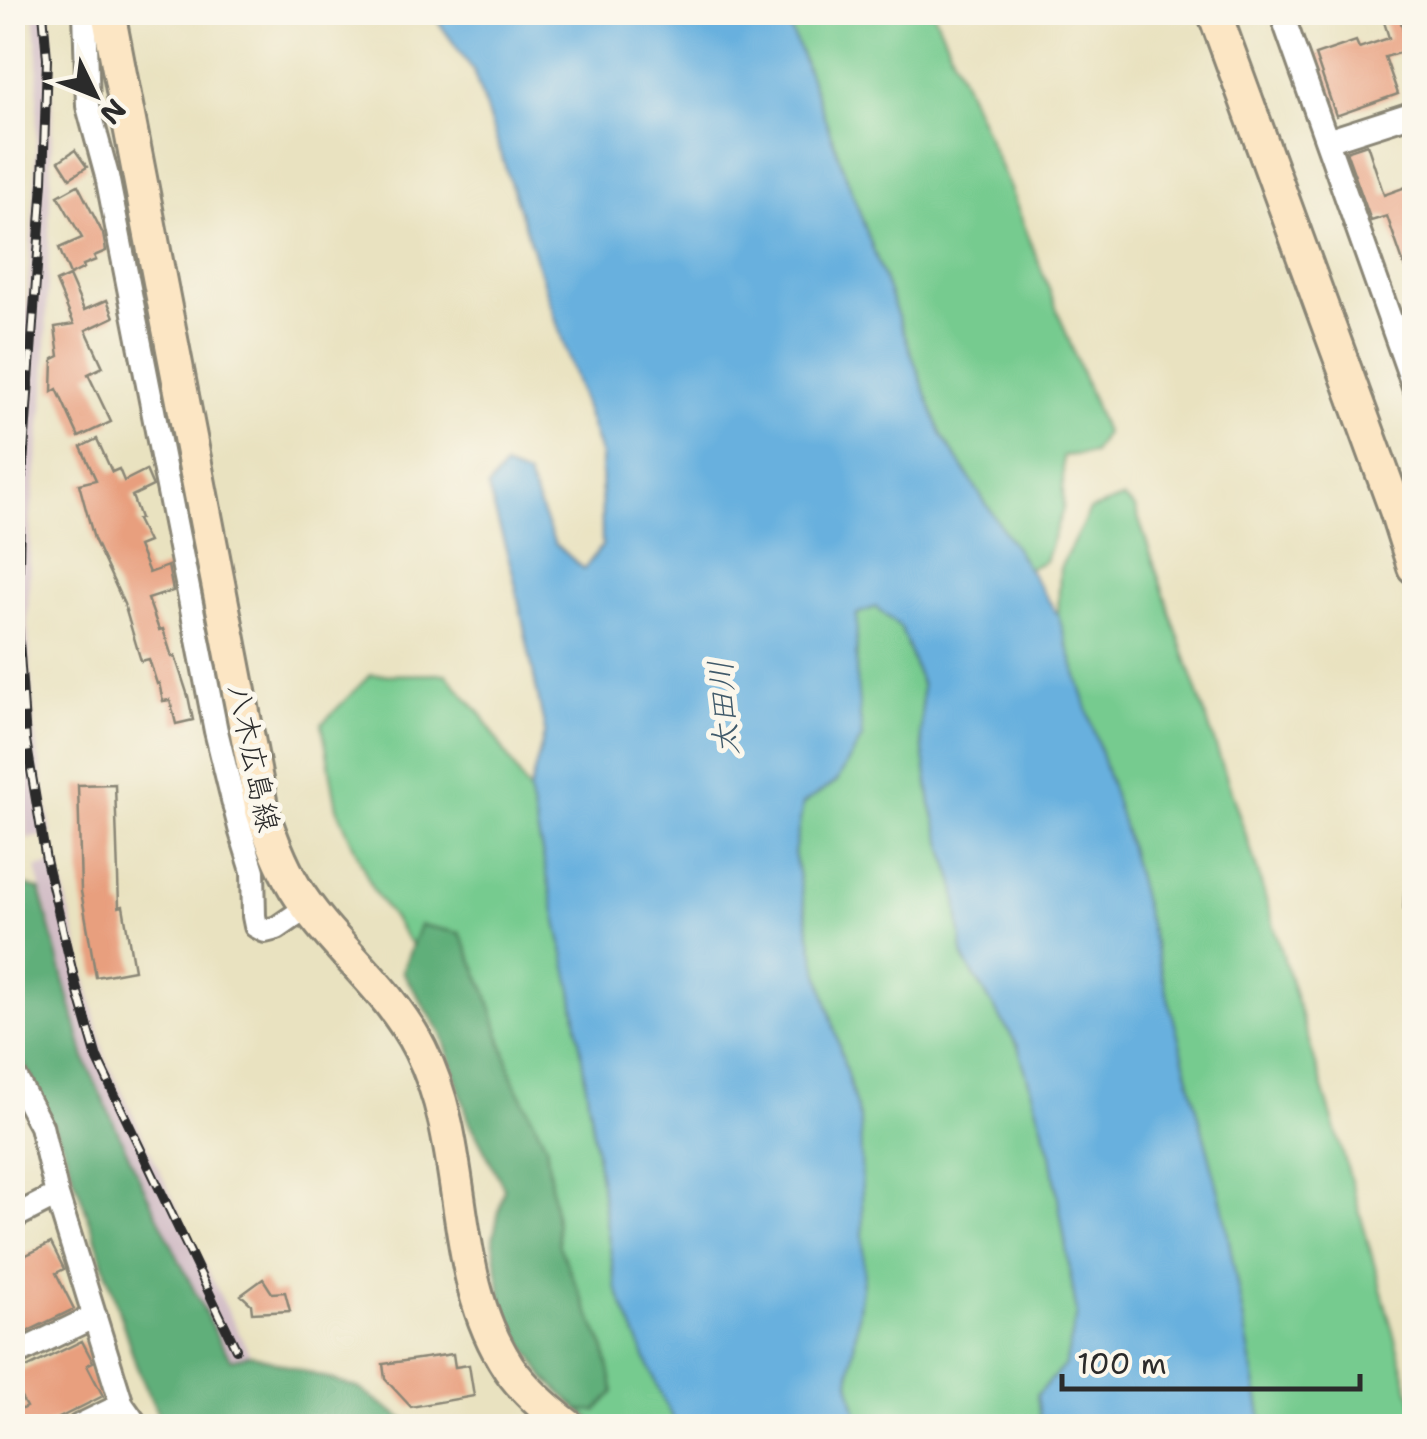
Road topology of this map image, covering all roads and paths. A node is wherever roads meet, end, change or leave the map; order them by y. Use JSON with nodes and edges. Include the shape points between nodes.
{"nodes":[{"id":1,"x":85,"y":12,"type":"edge"},
{"id":2,"x":108,"y":12,"type":"edge"},
{"id":3,"x":1214,"y":12,"type":"edge"},
{"id":4,"x":1280,"y":12,"type":"edge"},
{"id":5,"x":1413,"y":116,"type":"edge"},
{"id":6,"x":1328,"y":141,"type":"junction"},
{"id":7,"x":1414,"y":387,"type":"edge"},
{"id":8,"x":1414,"y":567,"type":"edge"},
{"id":9,"x":1414,"y":888,"type":"edge"},
{"id":10,"x":309,"y":906,"type":"junction"},
{"id":11,"x":1414,"y":913,"type":"edge"},
{"id":12,"x":14,"y":1075,"type":"edge"},
{"id":13,"x":57,"y":1196,"type":"junction"},
{"id":14,"x":12,"y":1218,"type":"edge"},
{"id":15,"x":95,"y":1316,"type":"junction"},
{"id":16,"x":12,"y":1356,"type":"edge"},
{"id":17,"x":122,"y":1405,"type":"junction"},
{"id":18,"x":79,"y":1426,"type":"edge"},
{"id":19,"x":137,"y":1426,"type":"edge"},
{"id":20,"x":568,"y":1426,"type":"edge"}],
"edges":[{"from":1,"to":10,"type":"street","via":[[88,106],[216,731],[253,871],[256,926],[277,928]]},
{"from":2,"to":10,"type":"main road","name":"八木広島線","via":[[262,811],[274,848]]},
{"from":3,"to":8,"type":"main road"},
{"from":4,"to":6,"type":"street"},
{"from":5,"to":6,"type":"street"},
{"from":6,"to":7,"type":"street"},
{"from":9,"to":11,"type":"lane"},
{"from":10,"to":20,"type":"main road","name":"八木広島線","via":[[420,1047],[445,1115],[470,1271],[491,1336],[510,1370]]},
{"from":12,"to":13,"type":"street","via":[[41,1126]]},
{"from":13,"to":14,"type":"street"},
{"from":13,"to":15,"type":"street"},
{"from":15,"to":16,"type":"street"},
{"from":15,"to":17,"type":"street"},
{"from":17,"to":18,"type":"street"},
{"from":17,"to":19,"type":"street"}]}
